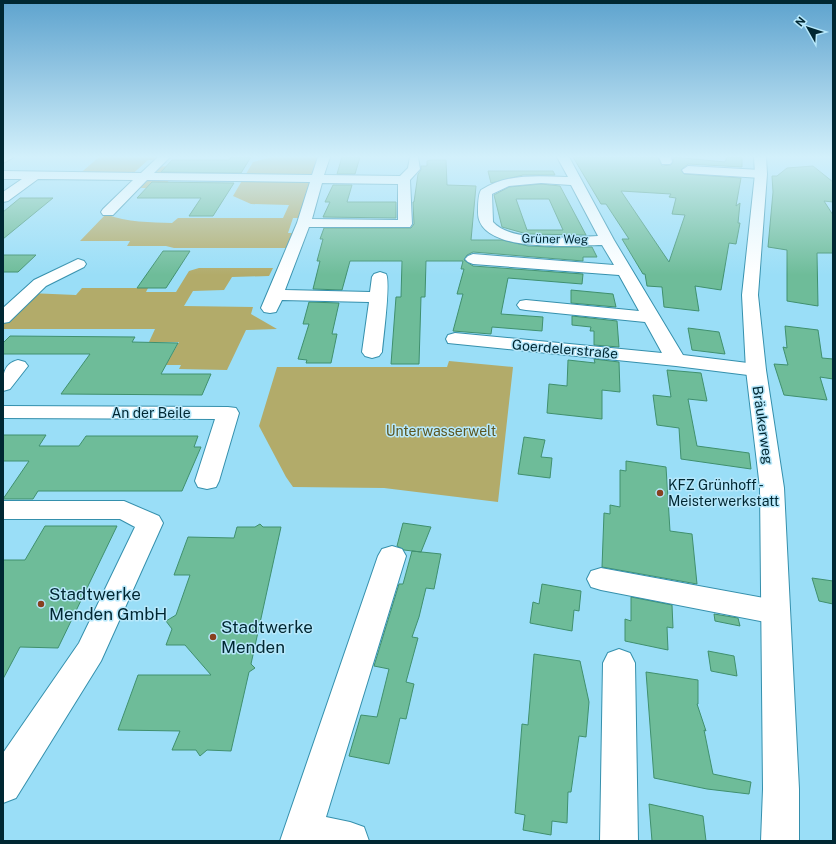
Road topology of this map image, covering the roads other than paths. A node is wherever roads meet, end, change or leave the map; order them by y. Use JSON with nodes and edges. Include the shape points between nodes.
{"nodes":[{"id":1,"x":124,"y":196,"type":"edge"},
{"id":2,"x":312,"y":196,"type":"edge"},
{"id":3,"x":404,"y":196,"type":"edge"},
{"id":4,"x":486,"y":196,"type":"edge"},
{"id":5,"x":583,"y":196,"type":"edge"},
{"id":6,"x":758,"y":196,"type":"edge"},
{"id":7,"x":108,"y":212,"type":"dead end"},
{"id":8,"x":304,"y":223,"type":"junction"},
{"id":9,"x":607,"y":240,"type":"junction"},
{"id":10,"x":473,"y":260,"type":"dead end"},
{"id":11,"x":78,"y":264,"type":"dead end"},
{"id":12,"x":625,"y":271,"type":"junction"},
{"id":13,"x":380,"y":277,"type":"dead end"},
{"id":14,"x":378,"y":297,"type":"junction"},
{"id":15,"x":526,"y":305,"type":"dead end"},
{"id":16,"x":6,"y":312,"type":"edge"},
{"id":17,"x":651,"y":317,"type":"junction"},
{"id":18,"x":455,"y":339,"type":"dead end"},
{"id":19,"x":372,"y":352,"type":"dead end"},
{"id":20,"x":676,"y":360,"type":"junction"},
{"id":21,"x":18,"y":366,"type":"dead end"},
{"id":22,"x":756,"y":370,"type":"junction"},
{"id":23,"x":3,"y":385,"type":"edge"},
{"id":24,"x":3,"y":412,"type":"edge"},
{"id":25,"x":207,"y":481,"type":"dead end"},
{"id":26,"x":3,"y":510,"type":"edge"},
{"id":27,"x":392,"y":556,"type":"dead end"},
{"id":28,"x":601,"y":579,"type":"dead end"},
{"id":29,"x":775,"y":612,"type":"junction"},
{"id":30,"x":619,"y":663,"type":"dead end"},
{"id":31,"x":3,"y":785,"type":"edge"},
{"id":32,"x":781,"y":789,"type":"junction"},
{"id":33,"x":301,"y":836,"type":"edge"},
{"id":34,"x":350,"y":841,"type":"edge"},
{"id":35,"x":619,"y":841,"type":"edge"},
{"id":36,"x":780,"y":841,"type":"edge"},
{"id":37,"x":794,"y":841,"type":"edge"}],
"edges":[{"from":1,"to":7,"type":"street"},
{"from":2,"to":8,"type":"street"},
{"from":3,"to":8,"type":"street","via":[[405,224]]},
{"from":4,"to":9,"type":"street","name":"Grüner Weg","via":[[486,223],[490,229],[509,237]]},
{"from":5,"to":9,"type":"street","name":"Grüner Weg"},
{"from":6,"to":22,"type":"street","name":"Bräukerweg","via":[[750,295]]},
{"from":8,"to":14,"type":"street","via":[[273,301]]},
{"from":9,"to":12,"type":"street","name":"Grüner Weg"},
{"from":10,"to":12,"type":"street"},
{"from":11,"to":16,"type":"street","via":[[40,283]]},
{"from":12,"to":17,"type":"street","name":"Grüner Weg"},
{"from":13,"to":14,"type":"street"},
{"from":14,"to":19,"type":"street"},
{"from":15,"to":17,"type":"street"},
{"from":17,"to":20,"type":"street","name":"Grüner Weg"},
{"from":18,"to":20,"type":"street","name":"Goerdelerstraße"},
{"from":20,"to":22,"type":"street"},
{"from":21,"to":23,"type":"street"},
{"from":22,"to":29,"type":"street","name":"Bräukerweg","via":[[772,488]]},
{"from":24,"to":25,"type":"street","name":"An der Beile","via":[[228,413]]},
{"from":26,"to":31,"type":"street","via":[[124,510],[150,523],[90,652]]},
{"from":27,"to":33,"type":"street"},
{"from":28,"to":29,"type":"street"},
{"from":29,"to":32,"type":"street","name":"Bräukerweg"},
{"from":30,"to":35,"type":"street"},
{"from":32,"to":36,"type":"street","name":"Bräukerweg"},
{"from":32,"to":37,"type":"street","name":"Bräukerweg"},
{"from":33,"to":34,"type":"street"}]}
